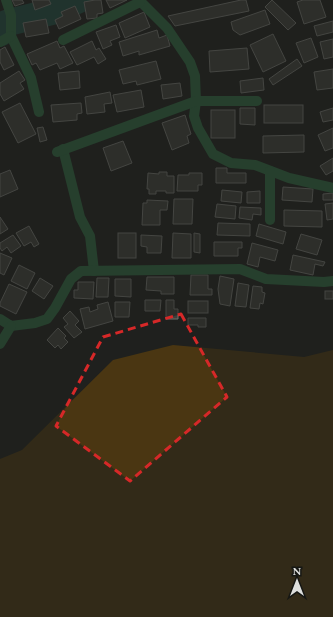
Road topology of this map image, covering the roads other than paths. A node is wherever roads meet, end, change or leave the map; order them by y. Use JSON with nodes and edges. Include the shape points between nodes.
{"nodes":[{"id":1,"x":6,"y":0,"type":"edge"},
{"id":2,"x":140,"y":1,"type":"edge"},
{"id":3,"x":11,"y":36,"type":"junction"},
{"id":4,"x":63,"y":40,"type":"dead end"},
{"id":5,"x":0,"y":42,"type":"edge"},
{"id":6,"x":196,"y":101,"type":"junction"},
{"id":7,"x":257,"y":101,"type":"dead end"},
{"id":8,"x":39,"y":112,"type":"dead end"},
{"id":9,"x":270,"y":171,"type":"junction"},
{"id":10,"x":333,"y":188,"type":"edge"},
{"id":11,"x":270,"y":220,"type":"dead end"},
{"id":12,"x":94,"y":271,"type":"junction"},
{"id":13,"x":333,"y":281,"type":"edge"},
{"id":14,"x":0,"y":319,"type":"edge"},
{"id":15,"x":11,"y":326,"type":"junction"},
{"id":16,"x":0,"y":344,"type":"edge"}],
"edges":[{"from":1,"to":3,"type":"street","via":[[11,20]]},
{"from":2,"to":4,"type":"street"},
{"from":2,"to":6,"type":"street","via":[[167,28],[190,62],[195,76]]},
{"from":3,"to":5,"type":"street"},
{"from":3,"to":8,"type":"street","via":[[31,78]]},
{"from":6,"to":7,"type":"street"},
{"from":6,"to":9,"type":"street","via":[[194,116],[213,154],[232,163],[255,165]]},
{"from":6,"to":12,"type":"street","via":[[60,150],[76,196],[80,217],[90,236]]},
{"from":9,"to":10,"type":"street"},
{"from":9,"to":11,"type":"street"},
{"from":12,"to":13,"type":"street","via":[[240,269],[266,279]]},
{"from":12,"to":15,"type":"street","via":[[81,271],[71,279],[47,319]]},
{"from":14,"to":15,"type":"street"},
{"from":15,"to":16,"type":"street"}]}
